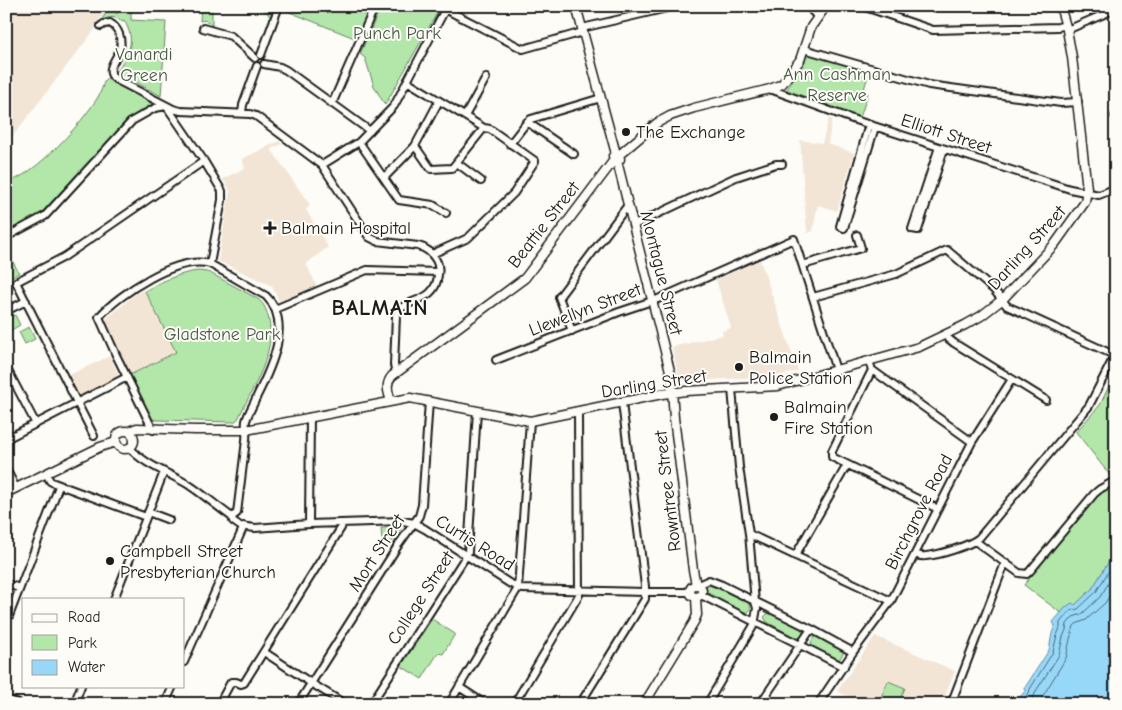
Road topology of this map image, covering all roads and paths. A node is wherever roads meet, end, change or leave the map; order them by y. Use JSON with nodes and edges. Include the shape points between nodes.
{"nodes":[{"id":1,"x":279,"y":6,"type":"edge"},
{"id":2,"x":375,"y":6,"type":"edge"},
{"id":3,"x":576,"y":6,"type":"edge"},
{"id":4,"x":676,"y":6,"type":"edge"},
{"id":5,"x":809,"y":6,"type":"edge"},
{"id":6,"x":826,"y":6,"type":"edge"},
{"id":7,"x":862,"y":6,"type":"edge"},
{"id":8,"x":1060,"y":6,"type":"edge"},
{"id":9,"x":446,"y":7,"type":"edge"},
{"id":10,"x":1116,"y":10,"type":"edge"},
{"id":11,"x":818,"y":17,"type":"junction"},
{"id":12,"x":101,"y":26,"type":"dead end"},
{"id":13,"x":203,"y":28,"type":"dead end"},
{"id":14,"x":1066,"y":28,"type":"junction"},
{"id":15,"x":582,"y":30,"type":"junction"},
{"id":16,"x":804,"y":48,"type":"junction"},
{"id":17,"x":258,"y":56,"type":"junction"},
{"id":18,"x":260,"y":65,"type":"junction"},
{"id":19,"x":486,"y":78,"type":"dead end"},
{"id":20,"x":407,"y":81,"type":"junction"},
{"id":21,"x":770,"y":89,"type":"junction"},
{"id":22,"x":601,"y":98,"type":"junction"},
{"id":23,"x":439,"y":101,"type":"junction"},
{"id":24,"x":1078,"y":102,"type":"junction"},
{"id":25,"x":332,"y":104,"type":"junction"},
{"id":26,"x":166,"y":106,"type":"junction"},
{"id":27,"x":242,"y":113,"type":"junction"},
{"id":28,"x":465,"y":116,"type":"junction"},
{"id":29,"x":527,"y":122,"type":"junction"},
{"id":30,"x":872,"y":126,"type":"junction"},
{"id":31,"x":484,"y":128,"type":"junction"},
{"id":32,"x":370,"y":131,"type":"junction"},
{"id":33,"x":359,"y":142,"type":"junction"},
{"id":34,"x":510,"y":144,"type":"junction"},
{"id":35,"x":414,"y":146,"type":"junction"},
{"id":36,"x":942,"y":148,"type":"junction"},
{"id":37,"x":574,"y":154,"type":"dead end"},
{"id":38,"x":617,"y":158,"type":"junction"},
{"id":39,"x":204,"y":161,"type":"junction"},
{"id":40,"x":782,"y":164,"type":"dead end"},
{"id":41,"x":322,"y":165,"type":"junction"},
{"id":42,"x":454,"y":166,"type":"junction"},
{"id":43,"x":384,"y":178,"type":"junction"},
{"id":44,"x":481,"y":181,"type":"dead end"},
{"id":45,"x":1116,"y":188,"type":"edge"},
{"id":46,"x":1088,"y":193,"type":"junction"},
{"id":47,"x":849,"y":202,"type":"dead end"},
{"id":48,"x":924,"y":202,"type":"dead end"},
{"id":49,"x":628,"y":205,"type":"junction"},
{"id":50,"x":446,"y":213,"type":"dead end"},
{"id":51,"x":634,"y":225,"type":"junction"},
{"id":52,"x":857,"y":235,"type":"dead end"},
{"id":53,"x":6,"y":237,"type":"edge"},
{"id":54,"x":432,"y":254,"type":"junction"},
{"id":55,"x":210,"y":264,"type":"junction"},
{"id":56,"x":803,"y":265,"type":"junction"},
{"id":57,"x":438,"y":272,"type":"junction"},
{"id":58,"x":813,"y":297,"type":"junction"},
{"id":59,"x":1003,"y":299,"type":"junction"},
{"id":60,"x":26,"y":301,"type":"junction"},
{"id":61,"x":652,"y":301,"type":"junction"},
{"id":62,"x":275,"y":309,"type":"junction"},
{"id":63,"x":6,"y":311,"type":"edge"},
{"id":64,"x":572,"y":331,"type":"junction"},
{"id":65,"x":944,"y":335,"type":"junction"},
{"id":66,"x":1115,"y":354,"type":"edge"},
{"id":67,"x":496,"y":360,"type":"dead end"},
{"id":68,"x":869,"y":361,"type":"junction"},
{"id":69,"x":6,"y":367,"type":"edge"},
{"id":70,"x":836,"y":370,"type":"junction"},
{"id":71,"x":872,"y":370,"type":"junction"},
{"id":72,"x":396,"y":372,"type":"junction"},
{"id":73,"x":127,"y":377,"type":"junction"},
{"id":74,"x":1012,"y":379,"type":"junction"},
{"id":75,"x":732,"y":389,"type":"junction"},
{"id":76,"x":673,"y":393,"type":"junction"},
{"id":77,"x":1046,"y":400,"type":"dead end"},
{"id":78,"x":391,"y":401,"type":"junction"},
{"id":79,"x":429,"y":401,"type":"junction"},
{"id":80,"x":622,"y":402,"type":"junction"},
{"id":81,"x":77,"y":403,"type":"junction"},
{"id":82,"x":478,"y":411,"type":"junction"},
{"id":83,"x":578,"y":412,"type":"junction"},
{"id":84,"x":310,"y":417,"type":"junction"},
{"id":85,"x":530,"y":421,"type":"junction"},
{"id":86,"x":36,"y":424,"type":"junction"},
{"id":87,"x":153,"y":430,"type":"junction"},
{"id":88,"x":246,"y":430,"type":"junction"},
{"id":89,"x":129,"y":431,"type":"junction"},
{"id":90,"x":94,"y":436,"type":"dead end"},
{"id":91,"x":135,"y":438,"type":"junction"},
{"id":92,"x":6,"y":439,"type":"edge"},
{"id":93,"x":116,"y":442,"type":"junction"},
{"id":94,"x":972,"y":442,"type":"junction"},
{"id":95,"x":130,"y":448,"type":"junction"},
{"id":96,"x":847,"y":465,"type":"junction"},
{"id":97,"x":6,"y":469,"type":"edge"},
{"id":98,"x":164,"y":472,"type":"junction"},
{"id":99,"x":46,"y":473,"type":"junction"},
{"id":100,"x":1116,"y":480,"type":"edge"},
{"id":101,"x":59,"y":486,"type":"junction"},
{"id":102,"x":16,"y":488,"type":"junction"},
{"id":103,"x":6,"y":493,"type":"edge"},
{"id":104,"x":938,"y":509,"type":"junction"},
{"id":105,"x":147,"y":515,"type":"junction"},
{"id":106,"x":232,"y":518,"type":"junction"},
{"id":107,"x":169,"y":520,"type":"dead end"},
{"id":108,"x":414,"y":523,"type":"junction"},
{"id":109,"x":309,"y":524,"type":"junction"},
{"id":110,"x":342,"y":524,"type":"junction"},
{"id":111,"x":244,"y":526,"type":"junction"},
{"id":112,"x":749,"y":534,"type":"junction"},
{"id":113,"x":975,"y":541,"type":"junction"},
{"id":114,"x":915,"y":554,"type":"junction"},
{"id":115,"x":466,"y":556,"type":"junction"},
{"id":116,"x":795,"y":556,"type":"junction"},
{"id":117,"x":1005,"y":563,"type":"junction"},
{"id":118,"x":6,"y":584,"type":"edge"},
{"id":119,"x":697,"y":585,"type":"junction"},
{"id":120,"x":20,"y":588,"type":"junction"},
{"id":121,"x":518,"y":588,"type":"junction"},
{"id":122,"x":580,"y":590,"type":"junction"},
{"id":123,"x":645,"y":592,"type":"junction"},
{"id":124,"x":696,"y":595,"type":"junction"},
{"id":125,"x":114,"y":598,"type":"edge"},
{"id":126,"x":890,"y":601,"type":"junction"},
{"id":127,"x":755,"y":602,"type":"junction"},
{"id":128,"x":754,"y":622,"type":"junction"},
{"id":129,"x":6,"y":624,"type":"edge"},
{"id":130,"x":811,"y":629,"type":"junction"},
{"id":131,"x":801,"y":645,"type":"junction"},
{"id":132,"x":264,"y":652,"type":"junction"},
{"id":133,"x":853,"y":652,"type":"junction"},
{"id":134,"x":185,"y":660,"type":"edge"},
{"id":135,"x":844,"y":667,"type":"junction"},
{"id":136,"x":311,"y":683,"type":"junction"},
{"id":137,"x":459,"y":687,"type":"junction"},
{"id":138,"x":80,"y":688,"type":"edge"},
{"id":139,"x":172,"y":688,"type":"edge"},
{"id":140,"x":6,"y":699,"type":"edge"},
{"id":141,"x":19,"y":704,"type":"edge"},
{"id":142,"x":74,"y":704,"type":"edge"},
{"id":143,"x":165,"y":704,"type":"edge"},
{"id":144,"x":219,"y":704,"type":"edge"},
{"id":145,"x":298,"y":704,"type":"edge"},
{"id":146,"x":345,"y":704,"type":"edge"},
{"id":147,"x":371,"y":704,"type":"edge"},
{"id":148,"x":449,"y":704,"type":"edge"},
{"id":149,"x":484,"y":704,"type":"edge"},
{"id":150,"x":514,"y":704,"type":"edge"},
{"id":151,"x":580,"y":704,"type":"edge"},
{"id":152,"x":644,"y":704,"type":"edge"},
{"id":153,"x":707,"y":704,"type":"edge"},
{"id":154,"x":760,"y":704,"type":"edge"},
{"id":155,"x":818,"y":704,"type":"edge"},
{"id":156,"x":951,"y":704,"type":"edge"}],
"edges":[{"from":1,"to":17,"type":"street"},
{"from":2,"to":25,"type":"street"},
{"from":3,"to":15,"type":"street","name":"Montague Street"},
{"from":4,"to":15,"type":"street"},
{"from":5,"to":11,"type":"street"},
{"from":6,"to":11,"type":"street","name":"Beattie Street"},
{"from":7,"to":14,"type":"street","via":[[933,30]]},
{"from":8,"to":14,"type":"street"},
{"from":9,"to":15,"type":"street","via":[[523,49]]},
{"from":9,"to":20,"type":"street"},
{"from":10,"to":14,"type":"street"},
{"from":11,"to":16,"type":"street","name":"Beattie Street"},
{"from":12,"to":26,"type":"street","via":[[110,23],[119,33],[120,49],[111,68],[112,76]]},
{"from":13,"to":17,"type":"street","via":[[231,36]]},
{"from":14,"to":24,"type":"street"},
{"from":15,"to":22,"type":"street","name":"Montague Street"},
{"from":16,"to":21,"type":"street","name":"Beattie Street","via":[[800,60],[784,81]]},
{"from":16,"to":24,"type":"street","via":[[929,85],[1061,104]]},
{"from":17,"to":18,"type":"street","via":[[254,63]]},
{"from":17,"to":18,"type":"street","via":[[265,59]]},
{"from":18,"to":25,"type":"street","via":[[280,67]]},
{"from":18,"to":27,"type":"street"},
{"from":19,"to":28,"type":"street"},
{"from":20,"to":23,"type":"street"},
{"from":20,"to":32,"type":"street","via":[[394,106]]},
{"from":21,"to":30,"type":"street","name":"Elliott Street"},
{"from":21,"to":38,"type":"street","name":"Beattie Street","via":[[670,116]]},
{"from":22,"to":29,"type":"street"},
{"from":22,"to":38,"type":"street","name":"Montague Street"},
{"from":23,"to":28,"type":"street"},
{"from":23,"to":35,"type":"street"},
{"from":24,"to":46,"type":"street"},
{"from":25,"to":32,"type":"street"},
{"from":26,"to":27,"type":"street","via":[[181,111]]},
{"from":26,"to":39,"type":"street"},
{"from":26,"to":53,"type":"street","via":[[155,108],[132,121],[45,216]]},
{"from":27,"to":41,"type":"street","via":[[256,116]]},
{"from":28,"to":31,"type":"street"},
{"from":29,"to":34,"type":"street"},
{"from":29,"to":37,"type":"street"},
{"from":30,"to":36,"type":"street","name":"Elliott Street"},
{"from":30,"to":47,"type":"street"},
{"from":31,"to":34,"type":"street"},
{"from":31,"to":42,"type":"street"},
{"from":32,"to":33,"type":"street"},
{"from":33,"to":41,"type":"street"},
{"from":33,"to":43,"type":"street"},
{"from":34,"to":54,"type":"street","via":[[535,160],[514,193],[468,238]]},
{"from":35,"to":42,"type":"street","via":[[431,169]]},
{"from":35,"to":43,"type":"street"},
{"from":36,"to":46,"type":"street","name":"Elliott Street"},
{"from":36,"to":48,"type":"street"},
{"from":38,"to":49,"type":"street","name":"Montague Street"},
{"from":38,"to":72,"type":"street","name":"Beattie Street","via":[[525,278]]},
{"from":39,"to":55,"type":"street","via":[[222,191]]},
{"from":39,"to":60,"type":"street","via":[[64,257],[16,282]]},
{"from":40,"to":51,"type":"street","via":[[736,177]]},
{"from":41,"to":54,"type":"street","via":[[369,237],[377,242],[423,247]]},
{"from":42,"to":44,"type":"street"},
{"from":43,"to":50,"type":"street","via":[[399,200],[433,205]]},
{"from":45,"to":46,"type":"street","name":"Elliott Street","via":[[1098,195]]},
{"from":46,"to":59,"type":"street","name":"Darling Street","via":[[1078,214],[1052,248]]},
{"from":49,"to":51,"type":"street","name":"Montague Street"},
{"from":49,"to":64,"type":"street","via":[[559,298]]},
{"from":51,"to":61,"type":"street","name":"Montague Street"},
{"from":52,"to":56,"type":"street","via":[[861,248]]},
{"from":54,"to":57,"type":"street","via":[[438,264]]},
{"from":55,"to":62,"type":"street","via":[[266,296]]},
{"from":55,"to":73,"type":"street","via":[[184,264],[160,273],[134,287],[99,316]]},
{"from":56,"to":58,"type":"street"},
{"from":56,"to":61,"type":"street","name":"Llewellyn Street","via":[[794,239]]},
{"from":57,"to":62,"type":"street","via":[[367,270]]},
{"from":57,"to":72,"type":"street","via":[[434,289],[397,313]]},
{"from":58,"to":59,"type":"street","via":[[896,274],[947,250]]},
{"from":58,"to":70,"type":"street"},
{"from":59,"to":65,"type":"street","name":"Darling Street","via":[[981,316]]},
{"from":59,"to":66,"type":"street","via":[[1007,306]]},
{"from":60,"to":63,"type":"street"},
{"from":60,"to":81,"type":"street"},
{"from":61,"to":64,"type":"street","name":"Llewellyn Street"},
{"from":61,"to":76,"type":"street","name":"Montague Street"},
{"from":62,"to":88,"type":"street","via":[[278,346],[247,418]]},
{"from":64,"to":67,"type":"street","name":"Llewellyn Street"},
{"from":65,"to":68,"type":"street","name":"Darling Street","via":[[918,347]]},
{"from":65,"to":74,"type":"street"},
{"from":66,"to":113,"type":"street","via":[[1089,406]]},
{"from":68,"to":70,"type":"street","name":"Darling Street"},
{"from":68,"to":71,"type":"street"},
{"from":69,"to":86,"type":"street"},
{"from":70,"to":75,"type":"street","name":"Darling Street","via":[[778,386]]},
{"from":71,"to":94,"type":"street","name":"Birchgrove Road"},
{"from":71,"to":96,"type":"street","via":[[832,451],[832,457]]},
{"from":72,"to":78,"type":"street","via":[[387,383]]},
{"from":73,"to":81,"type":"street"},
{"from":73,"to":87,"type":"street"},
{"from":74,"to":77,"type":"street"},
{"from":74,"to":94,"type":"street"},
{"from":75,"to":76,"type":"street","name":"Darling Street"},
{"from":75,"to":112,"type":"street"},
{"from":76,"to":80,"type":"street","name":"Darling Street"},
{"from":76,"to":119,"type":"street","name":"Rowntree Street","via":[[692,570]]},
{"from":78,"to":79,"type":"street","name":"Darling Street","via":[[410,398]]},
{"from":78,"to":84,"type":"street","name":"Darling Street"},
{"from":79,"to":82,"type":"street","name":"Darling Street"},
{"from":79,"to":108,"type":"street","name":"Mort Street","via":[[422,505]]},
{"from":80,"to":83,"type":"street","name":"Darling Street"},
{"from":80,"to":123,"type":"street"},
{"from":81,"to":86,"type":"street"},
{"from":81,"to":90,"type":"street"},
{"from":82,"to":85,"type":"street","name":"Darling Street"},
{"from":82,"to":115,"type":"street","name":"College Street"},
{"from":83,"to":85,"type":"street","name":"Darling Street"},
{"from":83,"to":122,"type":"street"},
{"from":84,"to":88,"type":"street","name":"Darling Street"},
{"from":84,"to":109,"type":"street"},
{"from":85,"to":121,"type":"street"},
{"from":86,"to":92,"type":"street"},
{"from":87,"to":88,"type":"street","name":"Darling Street"},
{"from":87,"to":89,"type":"street","name":"Darling Street","via":[[136,428]]},
{"from":87,"to":91,"type":"street","name":"Darling Street"},
{"from":88,"to":106,"type":"street","via":[[237,513]]},
{"from":89,"to":91,"type":"street"},
{"from":89,"to":93,"type":"street","via":[[120,432]]},
{"from":91,"to":95,"type":"street"},
{"from":93,"to":95,"type":"street","via":[[123,449]]},
{"from":93,"to":99,"type":"street"},
{"from":94,"to":104,"type":"street","name":"Birchgrove Road"},
{"from":95,"to":98,"type":"street"},
{"from":96,"to":104,"type":"street"},
{"from":96,"to":116,"type":"street"},
{"from":97,"to":102,"type":"street"},
{"from":98,"to":105,"type":"street"},
{"from":98,"to":106,"type":"street","via":[[189,485]]},
{"from":99,"to":101,"type":"street","via":[[50,481]]},
{"from":99,"to":102,"type":"street"},
{"from":100,"to":117,"type":"street","via":[[1094,494],[1030,571],[1019,573]]},
{"from":101,"to":105,"type":"street"},
{"from":101,"to":120,"type":"street"},
{"from":102,"to":103,"type":"street"},
{"from":104,"to":114,"type":"street","name":"Birchgrove Road"},
{"from":105,"to":107,"type":"street"},
{"from":105,"to":125,"type":"street"},
{"from":106,"to":111,"type":"street"},
{"from":108,"to":110,"type":"street","name":"Curtis Road"},
{"from":108,"to":115,"type":"street","name":"Curtis Road"},
{"from":108,"to":136,"type":"street","name":"Mort Street"},
{"from":109,"to":110,"type":"street","name":"Curtis Road"},
{"from":109,"to":111,"type":"street","name":"Curtis Road"},
{"from":110,"to":132,"type":"street"},
{"from":111,"to":134,"type":"street"},
{"from":112,"to":116,"type":"street"},
{"from":112,"to":127,"type":"street"},
{"from":113,"to":114,"type":"street","via":[[928,556]]},
{"from":113,"to":117,"type":"street"},
{"from":114,"to":126,"type":"street","name":"Birchgrove Road"},
{"from":115,"to":121,"type":"street","name":"Curtis Road"},
{"from":115,"to":147,"type":"street","name":"College Street"},
{"from":116,"to":126,"type":"street"},
{"from":117,"to":156,"type":"street"},
{"from":118,"to":120,"type":"street"},
{"from":119,"to":124,"type":"street","via":[[691,587]]},
{"from":119,"to":127,"type":"street","via":[[709,580]]},
{"from":120,"to":129,"type":"street"},
{"from":121,"to":122,"type":"street","name":"Curtis Road"},
{"from":121,"to":137,"type":"street"},
{"from":122,"to":123,"type":"street","name":"Curtis Road"},
{"from":122,"to":150,"type":"street","via":[[578,599]]},
{"from":123,"to":124,"type":"street","name":"Curtis Road"},
{"from":123,"to":151,"type":"street","via":[[645,599]]},
{"from":124,"to":128,"type":"street"},
{"from":124,"to":152,"type":"street","via":[[694,622]]},
{"from":126,"to":133,"type":"street","name":"Birchgrove Road"},
{"from":127,"to":128,"type":"street"},
{"from":127,"to":130,"type":"street"},
{"from":128,"to":131,"type":"street"},
{"from":128,"to":153,"type":"street"},
{"from":130,"to":131,"type":"street"},
{"from":130,"to":133,"type":"street"},
{"from":131,"to":135,"type":"street"},
{"from":131,"to":154,"type":"street"},
{"from":132,"to":136,"type":"street"},
{"from":132,"to":144,"type":"street","via":[[244,682],[229,684]]},
{"from":133,"to":135,"type":"street","name":"Birchgrove Road"},
{"from":135,"to":155,"type":"street","name":"Birchgrove Road"},
{"from":136,"to":145,"type":"street","name":"Mort Street"},
{"from":136,"to":146,"type":"street"},
{"from":137,"to":148,"type":"street"},
{"from":137,"to":149,"type":"street"},
{"from":138,"to":142,"type":"street"},
{"from":139,"to":143,"type":"street"},
{"from":140,"to":141,"type":"street"}]}
